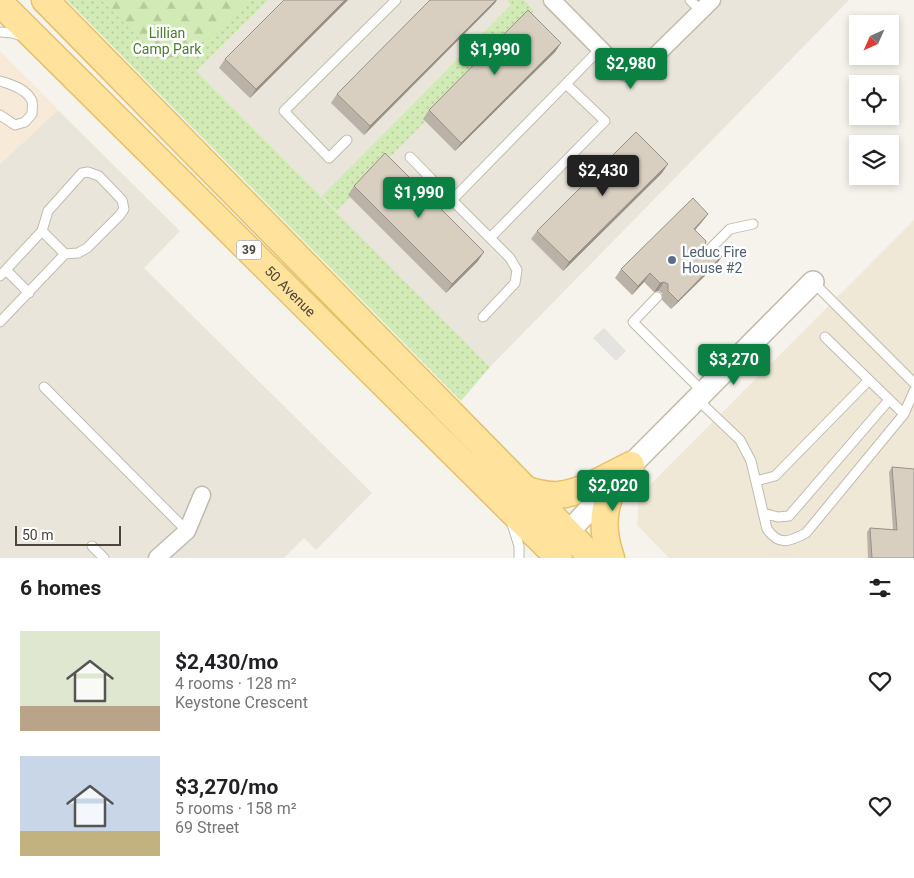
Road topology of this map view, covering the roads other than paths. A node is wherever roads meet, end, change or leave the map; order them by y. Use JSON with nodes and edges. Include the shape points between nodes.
{"nodes":[{"id":1,"x":45,"y":0,"type":"edge"},
{"id":2,"x":396,"y":0,"type":"edge"},
{"id":3,"x":552,"y":0,"type":"edge"},
{"id":4,"x":0,"y":3,"type":"edge"},
{"id":5,"x":701,"y":4,"type":"edge"},
{"id":6,"x":0,"y":32,"type":"edge"},
{"id":7,"x":39,"y":42,"type":"junction"},
{"id":8,"x":600,"y":49,"type":"junction"},
{"id":9,"x":0,"y":81,"type":"edge"},
{"id":10,"x":566,"y":84,"type":"junction"},
{"id":11,"x":0,"y":115,"type":"edge"},
{"id":12,"x":347,"y":140,"type":"dead end"},
{"id":13,"x":410,"y":157,"type":"dead end"},
{"id":14,"x":452,"y":200,"type":"junction"},
{"id":15,"x":753,"y":224,"type":"dead end"},
{"id":16,"x":42,"y":231,"type":"junction"},
{"id":17,"x":490,"y":238,"type":"junction"},
{"id":18,"x":65,"y":254,"type":"junction"},
{"id":19,"x":705,"y":254,"type":"edge"},
{"id":20,"x":3,"y":273,"type":"edge"},
{"id":21,"x":813,"y":282,"type":"joint"},
{"id":22,"x":29,"y":293,"type":"junction"},
{"id":23,"x":657,"y":297,"type":"dead end"},
{"id":24,"x":483,"y":317,"type":"dead end"},
{"id":25,"x":0,"y":322,"type":"edge"},
{"id":26,"x":825,"y":337,"type":"dead end"},
{"id":27,"x":869,"y":380,"type":"junction"},
{"id":28,"x":914,"y":384,"type":"edge"},
{"id":29,"x":44,"y":387,"type":"dead end"},
{"id":30,"x":914,"y":391,"type":"edge"},
{"id":31,"x":700,"y":395,"type":"junction"},
{"id":32,"x":889,"y":400,"type":"junction"},
{"id":33,"x":904,"y":414,"type":"junction"},
{"id":34,"x":623,"y":474,"type":"junction"},
{"id":35,"x":756,"y":481,"type":"junction"},
{"id":36,"x":524,"y":489,"type":"junction"},
{"id":37,"x":202,"y":495,"type":"dead end"},
{"id":38,"x":498,"y":497,"type":"junction"},
{"id":39,"x":763,"y":513,"type":"junction"},
{"id":40,"x":187,"y":531,"type":"junction"},
{"id":41,"x":92,"y":546,"type":"dead end"},
{"id":42,"x":556,"y":550,"type":"edge"},
{"id":43,"x":104,"y":558,"type":"edge"},
{"id":44,"x":157,"y":558,"type":"edge"},
{"id":45,"x":518,"y":558,"type":"edge"},
{"id":46,"x":593,"y":558,"type":"edge"},
{"id":47,"x":611,"y":558,"type":"edge"}],
"edges":[{"from":1,"to":36,"type":"main road","name":"50 Avenue","number":"39"},
{"from":2,"to":12,"type":"lane","via":[[284,111],[329,158]]},
{"from":3,"to":8,"type":"street"},
{"from":4,"to":7,"type":"main road","name":"50 Avenue","number":"39"},
{"from":5,"to":8,"type":"street","via":[[646,65],[630,74],[622,71]]},
{"from":6,"to":7,"type":"lane"},
{"from":7,"to":38,"type":"main road","name":"50 Avenue","number":"39"},
{"from":8,"to":10,"type":"lane"},
{"from":9,"to":11,"type":"lane","via":[[14,85],[32,102],[32,114],[25,122],[15,125]]},
{"from":10,"to":14,"type":"lane"},
{"from":10,"to":17,"type":"lane","via":[[605,121]]},
{"from":13,"to":14,"type":"lane"},
{"from":14,"to":17,"type":"lane"},
{"from":15,"to":19,"type":"lane","via":[[730,229]]},
{"from":16,"to":18,"type":"lane"},
{"from":16,"to":18,"type":"lane","via":[[48,211],[82,173],[99,176],[122,200],[124,209],[87,248]]},
{"from":16,"to":20,"type":"lane"},
{"from":17,"to":24,"type":"lane","via":[[517,270],[515,283]]},
{"from":18,"to":22,"type":"lane"},
{"from":20,"to":22,"type":"lane"},
{"from":21,"to":28,"type":"lane"},
{"from":21,"to":31,"type":"street"},
{"from":22,"to":25,"type":"lane"},
{"from":23,"to":31,"type":"lane","via":[[633,322]]},
{"from":26,"to":27,"type":"lane"},
{"from":27,"to":32,"type":"lane"},
{"from":27,"to":35,"type":"lane","via":[[775,476]]},
{"from":29,"to":40,"type":"lane"},
{"from":30,"to":33,"type":"lane"},
{"from":31,"to":34,"type":"street"},
{"from":31,"to":35,"type":"lane","via":[[740,440],[751,461]]},
{"from":32,"to":33,"type":"lane"},
{"from":32,"to":39,"type":"lane","via":[[789,516]]},
{"from":33,"to":39,"type":"lane","via":[[806,533],[784,541],[773,537]]},
{"from":34,"to":36,"type":"main road","via":[[567,493],[545,495]]},
{"from":34,"to":42,"type":"street"},
{"from":34,"to":47,"type":"main road","via":[[608,496],[605,510],[605,538]]},
{"from":35,"to":39,"type":"lane"},
{"from":36,"to":42,"type":"main road","name":"50 Avenue","number":"39"},
{"from":37,"to":40,"type":"street"},
{"from":38,"to":42,"type":"main road","name":"50 Avenue","number":"39"},
{"from":38,"to":45,"type":"lane","via":[[516,532]]},
{"from":40,"to":44,"type":"street"},
{"from":41,"to":43,"type":"lane"},
{"from":42,"to":46,"type":"main road","name":"50 Avenue","number":"39"}]}
